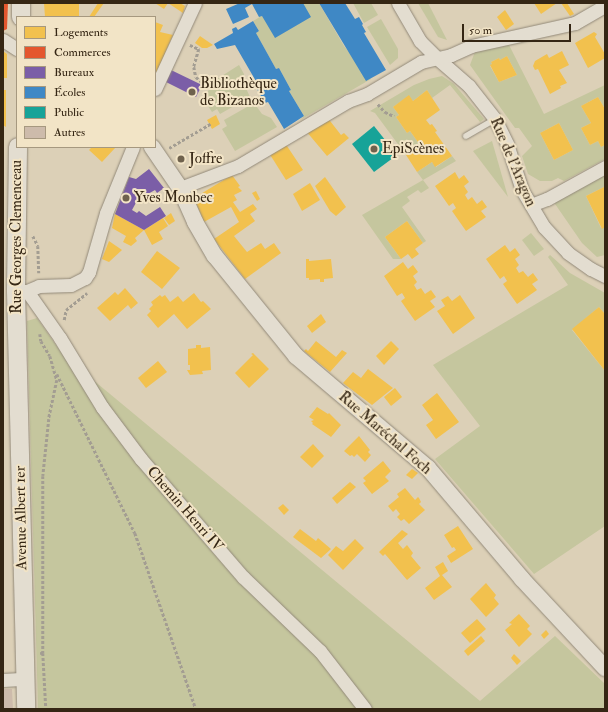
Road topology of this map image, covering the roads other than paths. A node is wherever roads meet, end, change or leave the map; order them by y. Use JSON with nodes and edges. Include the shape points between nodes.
{"nodes":[{"id":1,"x":22,"y":3,"type":"edge"},
{"id":2,"x":194,"y":3,"type":"edge"},
{"id":3,"x":398,"y":3,"type":"edge"},
{"id":4,"x":605,"y":6,"type":"edge"},
{"id":5,"x":21,"y":16,"type":"edge"},
{"id":6,"x":3,"y":40,"type":"edge"},
{"id":7,"x":16,"y":48,"type":"edge"},
{"id":8,"x":438,"y":59,"type":"junction"},
{"id":9,"x":156,"y":87,"type":"edge"},
{"id":10,"x":495,"y":119,"type":"junction"},
{"id":11,"x":466,"y":136,"type":"dead end"},
{"id":12,"x":18,"y":148,"type":"edge"},
{"id":13,"x":133,"y":148,"type":"edge"},
{"id":14,"x":156,"y":151,"type":"edge"},
{"id":15,"x":605,"y":167,"type":"edge"},
{"id":16,"x":180,"y":188,"type":"junction"},
{"id":17,"x":531,"y":205,"type":"junction"},
{"id":18,"x":605,"y":276,"type":"edge"},
{"id":19,"x":22,"y":291,"type":"junction"},
{"id":20,"x":17,"y":327,"type":"joint"},
{"id":21,"x":605,"y":668,"type":"edge"},
{"id":22,"x":25,"y":679,"type":"junction"},
{"id":23,"x":3,"y":680,"type":"edge"},
{"id":24,"x":26,"y":709,"type":"edge"},
{"id":25,"x":365,"y":709,"type":"edge"}],
"edges":[{"from":1,"to":5,"type":"main road"},
{"from":2,"to":9,"type":"street"},
{"from":3,"to":8,"type":"street","name":"Rue de l'Aragon","via":[[420,41]]},
{"from":4,"to":8,"type":"street","via":[[576,23],[471,46]]},
{"from":6,"to":7,"type":"street"},
{"from":8,"to":10,"type":"street","name":"Rue de l'Aragon","via":[[469,86]]},
{"from":8,"to":16,"type":"street","via":[[421,62],[367,94],[348,101],[238,166]]},
{"from":10,"to":11,"type":"lane"},
{"from":10,"to":17,"type":"street","name":"Rue de l'Aragon","via":[[507,144],[517,178]]},
{"from":12,"to":19,"type":"main road","name":"Rue Georges Clemenceau"},
{"from":13,"to":19,"type":"street","via":[[106,213],[85,278],[71,285],[39,286]]},
{"from":14,"to":16,"type":"street","name":"Rue Maréchal Foch"},
{"from":15,"to":17,"type":"street"},
{"from":16,"to":21,"type":"street","name":"Rue Maréchal Foch","via":[[195,222],[215,256],[296,356],[428,468],[522,579]]},
{"from":17,"to":18,"type":"street","name":"Rue de l'Aragon","via":[[536,216],[562,247],[591,269]]},
{"from":19,"to":20,"type":"main road","name":"Rue Georges Clemenceau"},
{"from":19,"to":25,"type":"street","name":"Chemin Henri IV","via":[[60,338],[102,407],[141,459],[244,577],[320,651]]},
{"from":20,"to":22,"type":"main road","name":"Avenue Albert 1er"},
{"from":22,"to":23,"type":"street"},
{"from":22,"to":24,"type":"main road","name":"Avenue Albert 1er"}]}
